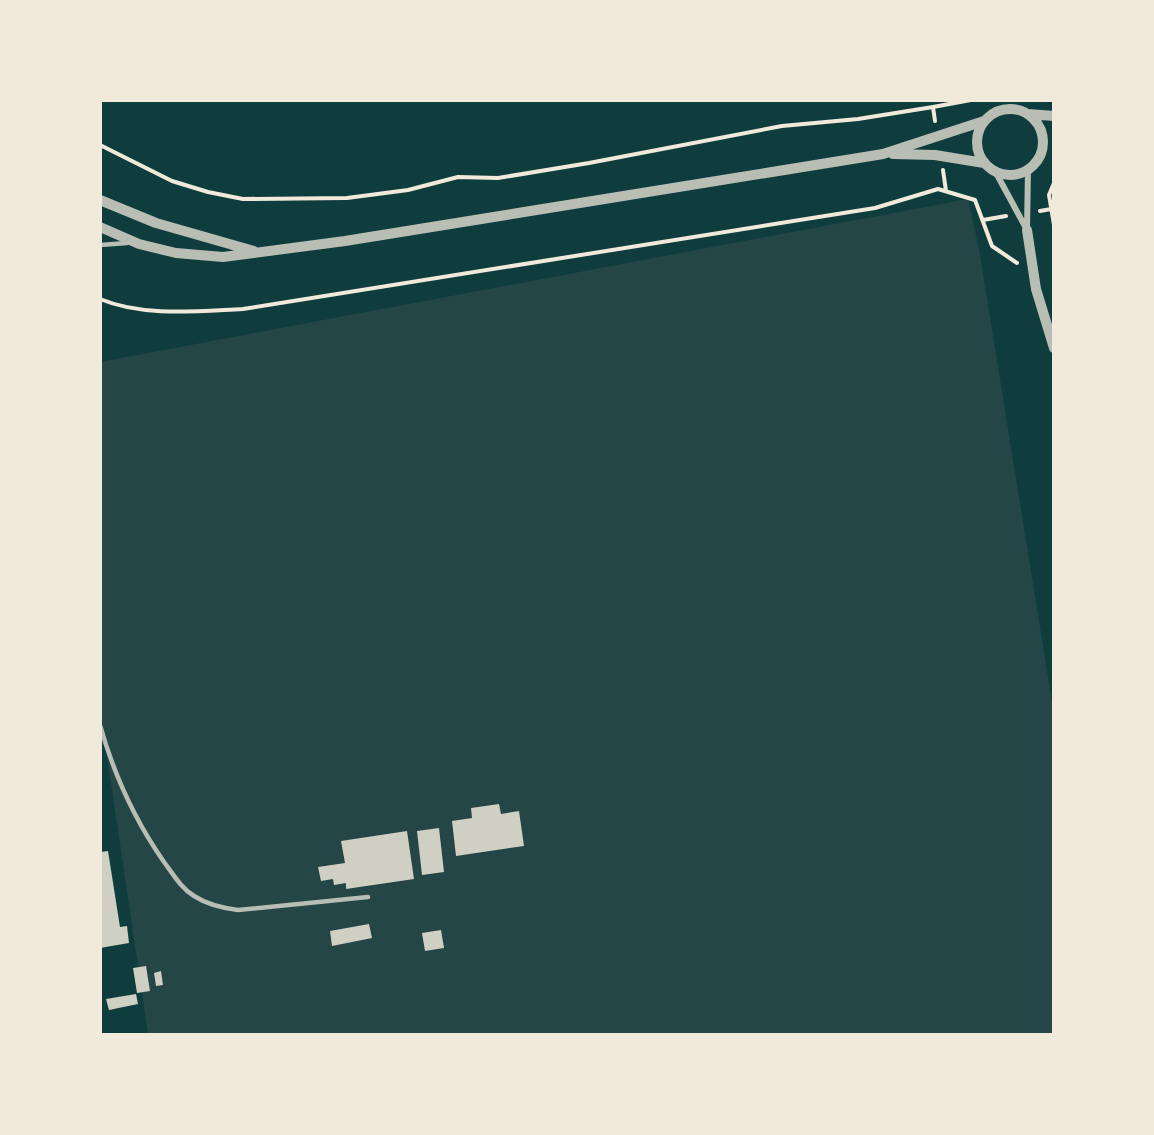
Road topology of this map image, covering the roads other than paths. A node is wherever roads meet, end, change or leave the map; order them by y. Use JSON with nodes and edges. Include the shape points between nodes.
{"nodes":[{"id":1,"x":1028,"y":114,"type":"junction"},
{"id":2,"x":1053,"y":117,"type":"edge"},
{"id":3,"x":984,"y":121,"type":"junction"},
{"id":4,"x":1053,"y":152,"type":"edge"},
{"id":5,"x":883,"y":154,"type":"junction"},
{"id":6,"x":1040,"y":156,"type":"junction"},
{"id":7,"x":984,"y":163,"type":"junction"},
{"id":8,"x":1028,"y":169,"type":"junction"},
{"id":9,"x":995,"y":171,"type":"junction"},
{"id":10,"x":100,"y":200,"type":"edge"},
{"id":11,"x":100,"y":227,"type":"edge"},
{"id":12,"x":1027,"y":230,"type":"junction"},
{"id":13,"x":136,"y":244,"type":"junction"},
{"id":14,"x":100,"y":245,"type":"edge"},
{"id":15,"x":260,"y":252,"type":"junction"},
{"id":16,"x":1053,"y":348,"type":"edge"},
{"id":17,"x":100,"y":725,"type":"edge"},
{"id":18,"x":368,"y":897,"type":"dead end"}],
"edges":[{"from":1,"to":2,"type":"street"},
{"from":1,"to":3,"type":"street","via":[[1005,109]]},
{"from":1,"to":6,"type":"street","via":[[1042,133]]},
{"from":3,"to":5,"type":"street"},
{"from":3,"to":7,"type":"street","via":[[977,142]]},
{"from":4,"to":6,"type":"street"},
{"from":5,"to":7,"type":"street","via":[[935,155]]},
{"from":5,"to":15,"type":"street"},
{"from":6,"to":8,"type":"street"},
{"from":7,"to":9,"type":"street"},
{"from":8,"to":9,"type":"street","via":[[1006,174]]},
{"from":8,"to":12,"type":"street"},
{"from":9,"to":12,"type":"street"},
{"from":10,"to":15,"type":"street","via":[[156,223]]},
{"from":11,"to":13,"type":"street"},
{"from":12,"to":16,"type":"street","via":[[1034,276]]},
{"from":13,"to":14,"type":"lane"},
{"from":13,"to":15,"type":"street","via":[[201,257]]},
{"from":17,"to":18,"type":"lane","via":[[114,770],[140,827],[181,885],[193,895],[222,908],[238,910]]}]}
